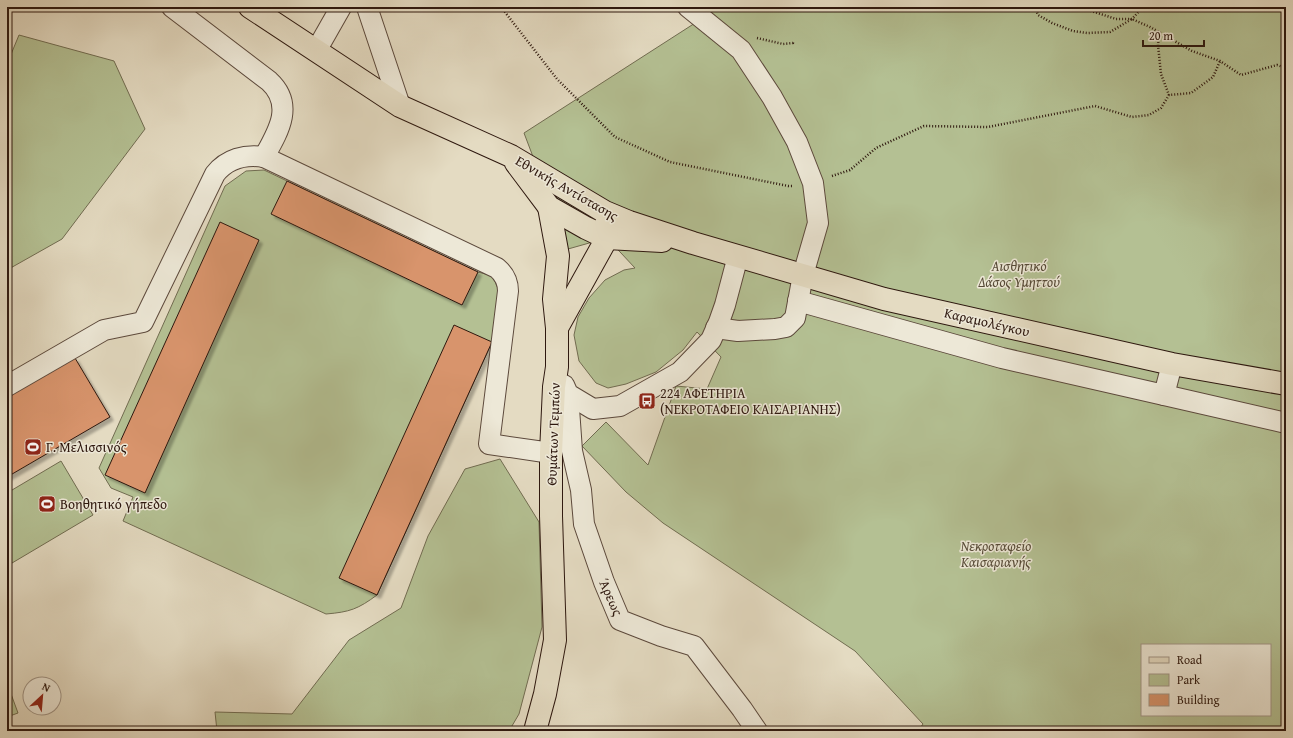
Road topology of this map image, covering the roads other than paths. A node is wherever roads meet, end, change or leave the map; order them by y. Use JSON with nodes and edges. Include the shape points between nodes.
{"nodes":[{"id":1,"x":172,"y":7,"type":"edge"},
{"id":2,"x":250,"y":7,"type":"edge"},
{"id":3,"x":341,"y":7,"type":"edge"},
{"id":4,"x":367,"y":7,"type":"edge"},
{"id":5,"x":688,"y":7,"type":"edge"},
{"id":6,"x":316,"y":52,"type":"junction"},
{"id":7,"x":400,"y":106,"type":"junction"},
{"id":8,"x":511,"y":156,"type":"junction"},
{"id":9,"x":264,"y":157,"type":"junction"},
{"id":10,"x":550,"y":207,"type":"junction"},
{"id":11,"x":606,"y":212,"type":"junction"},
{"id":12,"x":586,"y":228,"type":"junction"},
{"id":13,"x":607,"y":238,"type":"junction"},
{"id":14,"x":693,"y":243,"type":"junction"},
{"id":15,"x":558,"y":256,"type":"junction"},
{"id":16,"x":738,"y":256,"type":"junction"},
{"id":17,"x":804,"y":275,"type":"junction"},
{"id":18,"x":798,"y":301,"type":"junction"},
{"id":19,"x":557,"y":328,"type":"junction"},
{"id":20,"x":716,"y":328,"type":"junction"},
{"id":21,"x":1172,"y":364,"type":"junction"},
{"id":22,"x":557,"y":367,"type":"junction"},
{"id":23,"x":1286,"y":384,"type":"edge"},
{"id":24,"x":7,"y":386,"type":"edge"},
{"id":25,"x":568,"y":394,"type":"junction"},
{"id":26,"x":1164,"y":395,"type":"junction"},
{"id":27,"x":1286,"y":423,"type":"edge"},
{"id":28,"x":551,"y":453,"type":"junction"},
{"id":29,"x":535,"y":731,"type":"edge"},
{"id":30,"x":757,"y":731,"type":"edge"}],
"edges":[{"from":1,"to":9,"type":"street","via":[[269,81],[277,91],[282,104],[282,120]]},
{"from":2,"to":6,"type":"main road","name":"Εθνικής Αντίστασης"},
{"from":3,"to":6,"type":"street"},
{"from":4,"to":7,"type":"street"},
{"from":5,"to":17,"type":"street","via":[[746,43],[797,142],[813,183],[818,224]]},
{"from":6,"to":7,"type":"main road","name":"Εθνικής Αντίστασης"},
{"from":7,"to":8,"type":"main road","name":"Εθνικής Αντίστασης"},
{"from":8,"to":10,"type":"main road","name":"Εθνικής Αντίστασης"},
{"from":8,"to":11,"type":"main road","name":"Εθνικής Αντίστασης"},
{"from":9,"to":24,"type":"street","via":[[235,159],[214,174],[144,322],[104,330]]},
{"from":9,"to":28,"type":"street","via":[[500,270],[507,280],[508,291],[488,444]]},
{"from":10,"to":12,"type":"main road","name":"Εθνικής Αντίστασης"},
{"from":10,"to":15,"type":"main road"},
{"from":11,"to":12,"type":"main road"},
{"from":11,"to":13,"type":"main road"},
{"from":11,"to":14,"type":"main road","name":"Εθνικής Αντίστασης"},
{"from":12,"to":13,"type":"main road","name":"Εθνικής Αντίστασης"},
{"from":12,"to":15,"type":"main road"},
{"from":13,"to":14,"type":"main road","name":"Εθνικής Αντίστασης"},
{"from":13,"to":19,"type":"main road","name":"Θυμάτων Τεμπών"},
{"from":14,"to":16,"type":"main road","name":"Καραμολέγκου"},
{"from":15,"to":19,"type":"main road","via":[[554,299]]},
{"from":16,"to":17,"type":"main road","name":"Καραμολέγκου"},
{"from":16,"to":20,"type":"street"},
{"from":17,"to":18,"type":"street"},
{"from":17,"to":21,"type":"main road","name":"Καραμολέγκου","via":[[884,299]]},
{"from":18,"to":20,"type":"street","via":[[794,318],[786,327],[738,331]]},
{"from":18,"to":26,"type":"street","via":[[1002,358]]},
{"from":19,"to":22,"type":"main road","name":"Θυμάτων Τεμπών"},
{"from":20,"to":25,"type":"street","via":[[711,340],[680,372],[620,406],[593,409]]},
{"from":21,"to":23,"type":"main road","name":"Καραμολέγκου"},
{"from":21,"to":26,"type":"street"},
{"from":22,"to":25,"type":"street"},
{"from":22,"to":28,"type":"main road","name":"Θυμάτων Τεμπών"},
{"from":25,"to":30,"type":"street","name":"Άρεως","via":[[572,451],[581,490],[584,524],[620,620],[694,646]]},
{"from":26,"to":27,"type":"street"},
{"from":28,"to":29,"type":"main road","name":"Θυμάτων Τεμπών","via":[[555,640]]}]}
